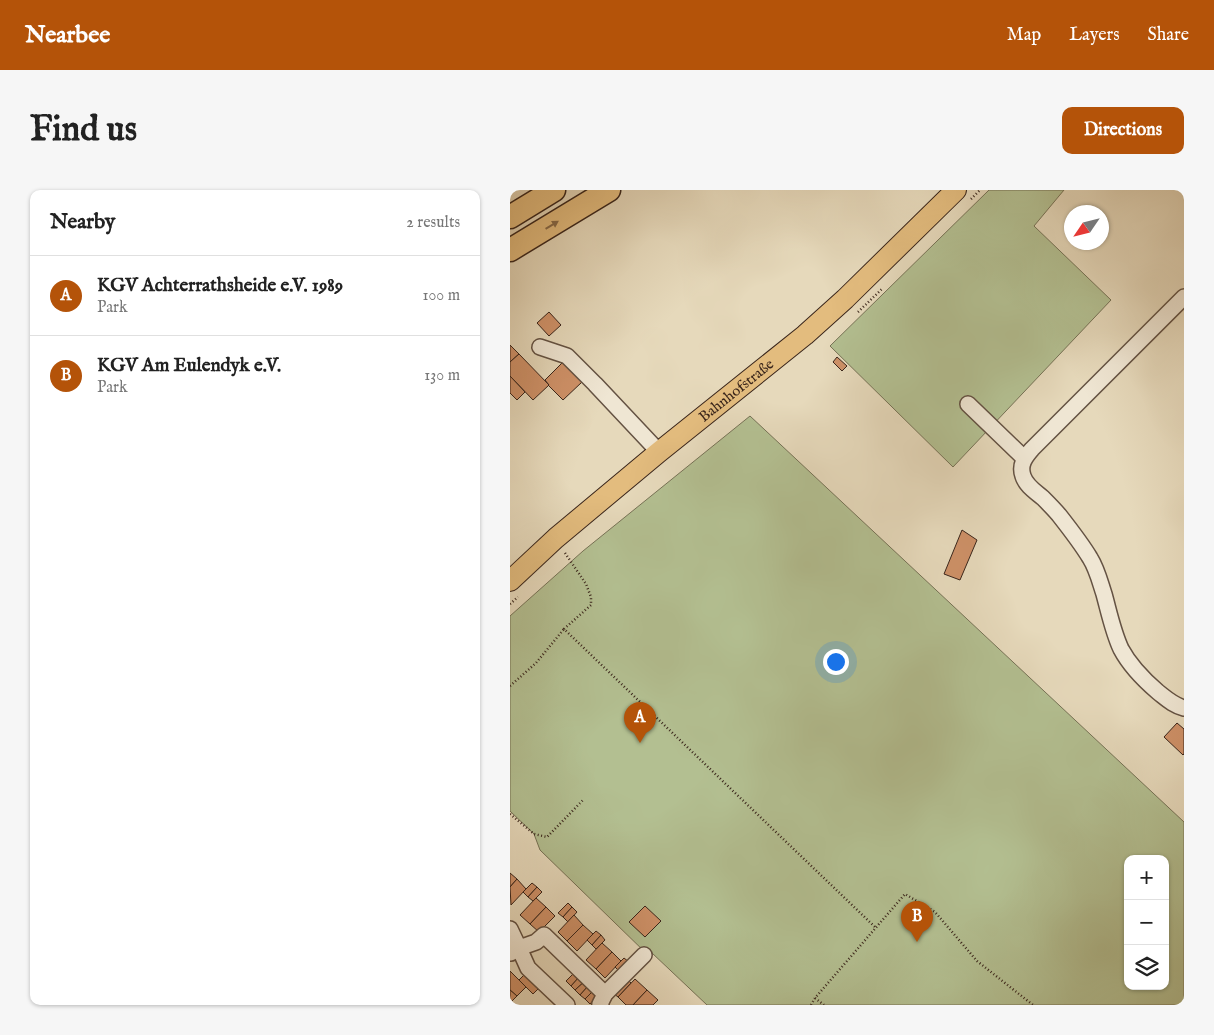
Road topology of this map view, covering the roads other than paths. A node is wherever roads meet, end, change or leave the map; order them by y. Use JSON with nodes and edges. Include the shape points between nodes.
{"nodes":[{"id":1,"x":554,"y":190,"type":"edge"},
{"id":2,"x":609,"y":190,"type":"edge"},
{"id":3,"x":956,"y":190,"type":"edge"},
{"id":4,"x":510,"y":217,"type":"edge"},
{"id":5,"x":510,"y":250,"type":"edge"},
{"id":6,"x":1184,"y":297,"type":"edge"},
{"id":7,"x":540,"y":347,"type":"dead end"},
{"id":8,"x":968,"y":404,"type":"dead end"},
{"id":9,"x":659,"y":452,"type":"junction"},
{"id":10,"x":1024,"y":458,"type":"junction"},
{"id":11,"x":510,"y":581,"type":"edge"},
{"id":12,"x":1184,"y":708,"type":"edge"},
{"id":13,"x":510,"y":929,"type":"edge"},
{"id":14,"x":514,"y":951,"type":"edge"},
{"id":15,"x":644,"y":955,"type":"dead end"},
{"id":16,"x":601,"y":1002,"type":"edge"},
{"id":17,"x":567,"y":1005,"type":"edge"}],
"edges":[{"from":1,"to":4,"type":"highway"},
{"from":5,"to":2,"type":"highway","one_way":true},
{"from":3,"to":9,"type":"main road","name":"Bahnhofstraße","via":[[805,335]]},
{"from":6,"to":10,"type":"street"},
{"from":7,"to":9,"type":"street","via":[[567,356]]},
{"from":8,"to":10,"type":"street"},
{"from":9,"to":11,"type":"main road","name":"Bahnhofstraße"},
{"from":10,"to":12,"type":"street","via":[[1022,471],[1026,484],[1064,522],[1091,560],[1121,649],[1150,685],[1176,706]]},
{"from":13,"to":14,"type":"street"},
{"from":14,"to":16,"type":"street","via":[[544,935]]},
{"from":14,"to":17,"type":"street"},
{"from":15,"to":16,"type":"street"}]}
